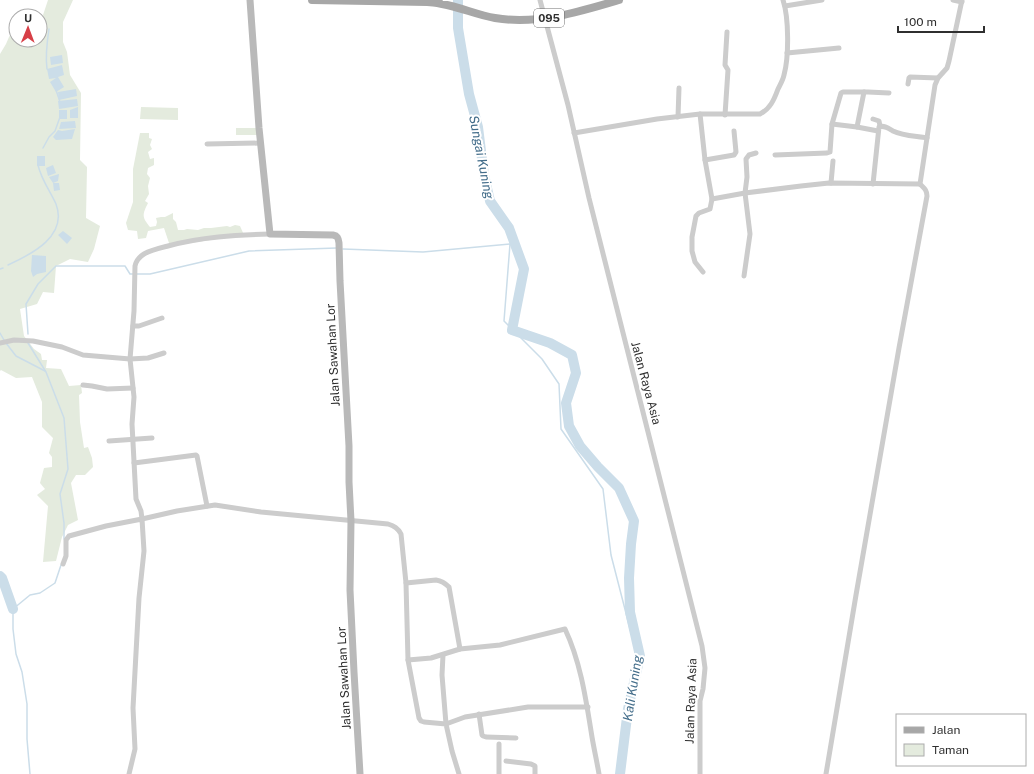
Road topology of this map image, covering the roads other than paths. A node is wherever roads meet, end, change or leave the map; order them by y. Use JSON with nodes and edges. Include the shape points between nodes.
{"nodes":[{"id":1,"x":250,"y":0,"type":"edge"},
{"id":2,"x":312,"y":0,"type":"edge"},
{"id":3,"x":540,"y":0,"type":"edge"},
{"id":4,"x":619,"y":0,"type":"edge"},
{"id":5,"x":783,"y":0,"type":"edge"},
{"id":6,"x":822,"y":0,"type":"edge"},
{"id":7,"x":954,"y":0,"type":"edge"},
{"id":8,"x":809,"y":1,"type":"edge"},
{"id":9,"x":962,"y":1,"type":"edge"},
{"id":10,"x":785,"y":6,"type":"junction"},
{"id":11,"x":544,"y":19,"type":"junction"},
{"id":12,"x":727,"y":32,"type":"dead end"},
{"id":13,"x":839,"y":48,"type":"dead end"},
{"id":14,"x":787,"y":53,"type":"junction"},
{"id":15,"x":938,"y":78,"type":"junction"},
{"id":16,"x":908,"y":84,"type":"dead end"},
{"id":17,"x":680,"y":88,"type":"dead end"},
{"id":18,"x":864,"y":92,"type":"junction"},
{"id":19,"x":889,"y":93,"type":"dead end"},
{"id":20,"x":700,"y":114,"type":"junction"},
{"id":21,"x":725,"y":114,"type":"junction"},
{"id":22,"x":678,"y":116,"type":"junction"},
{"id":23,"x":873,"y":119,"type":"dead end"},
{"id":24,"x":832,"y":124,"type":"junction"},
{"id":25,"x":880,"y":126,"type":"junction"},
{"id":26,"x":857,"y":127,"type":"junction"},
{"id":27,"x":734,"y":131,"type":"dead end"},
{"id":28,"x":878,"y":131,"type":"junction"},
{"id":29,"x":574,"y":133,"type":"junction"},
{"id":30,"x":928,"y":138,"type":"junction"},
{"id":31,"x":261,"y":143,"type":"junction"},
{"id":32,"x":207,"y":144,"type":"dead end"},
{"id":33,"x":756,"y":153,"type":"dead end"},
{"id":34,"x":775,"y":155,"type":"dead end"},
{"id":35,"x":705,"y":160,"type":"junction"},
{"id":36,"x":833,"y":161,"type":"dead end"},
{"id":37,"x":831,"y":183,"type":"junction"},
{"id":38,"x":873,"y":184,"type":"junction"},
{"id":39,"x":920,"y":184,"type":"junction"},
{"id":40,"x":745,"y":194,"type":"junction"},
{"id":41,"x":712,"y":199,"type":"junction"},
{"id":42,"x":270,"y":234,"type":"junction"},
{"id":43,"x":703,"y":272,"type":"dead end"},
{"id":44,"x":744,"y":276,"type":"dead end"},
{"id":45,"x":162,"y":318,"type":"dead end"},
{"id":46,"x":133,"y":326,"type":"junction"},
{"id":47,"x":0,"y":343,"type":"edge"},
{"id":48,"x":164,"y":353,"type":"dead end"},
{"id":49,"x":130,"y":360,"type":"junction"},
{"id":50,"x":83,"y":385,"type":"dead end"},
{"id":51,"x":133,"y":388,"type":"junction"},
{"id":52,"x":152,"y":438,"type":"dead end"},
{"id":53,"x":133,"y":439,"type":"junction"},
{"id":54,"x":109,"y":442,"type":"dead end"},
{"id":55,"x":134,"y":463,"type":"junction"},
{"id":56,"x":206,"y":506,"type":"junction"},
{"id":57,"x":142,"y":519,"type":"junction"},
{"id":58,"x":351,"y":521,"type":"junction"},
{"id":59,"x":63,"y":564,"type":"dead end"},
{"id":60,"x":406,"y":583,"type":"junction"},
{"id":61,"x":460,"y":649,"type":"junction"},
{"id":62,"x":443,"y":655,"type":"junction"},
{"id":63,"x":408,"y":660,"type":"junction"},
{"id":64,"x":588,"y":707,"type":"junction"},
{"id":65,"x":479,"y":714,"type":"junction"},
{"id":66,"x":446,"y":724,"type":"junction"},
{"id":67,"x":516,"y":738,"type":"dead end"},
{"id":68,"x":499,"y":744,"type":"dead end"},
{"id":69,"x":506,"y":761,"type":"dead end"},
{"id":70,"x":129,"y":774,"type":"edge"},
{"id":71,"x":360,"y":774,"type":"edge"},
{"id":72,"x":459,"y":774,"type":"edge"},
{"id":73,"x":499,"y":774,"type":"edge"},
{"id":74,"x":535,"y":774,"type":"edge"},
{"id":75,"x":599,"y":774,"type":"edge"},
{"id":76,"x":700,"y":774,"type":"edge"},
{"id":77,"x":826,"y":774,"type":"edge"}],
"edges":[{"from":1,"to":31,"type":"main road"},
{"from":2,"to":11,"type":"main road","number":"095","via":[[427,2],[496,18]]},
{"from":3,"to":11,"type":"street","name":"Jalan Raya Asia"},
{"from":4,"to":11,"type":"main road","number":"095"},
{"from":5,"to":10,"type":"street"},
{"from":6,"to":8,"type":"street"},
{"from":7,"to":9,"type":"street"},
{"from":8,"to":10,"type":"street"},
{"from":9,"to":15,"type":"street","via":[[949,62]]},
{"from":10,"to":14,"type":"street"},
{"from":11,"to":29,"type":"street","name":"Jalan Raya Asia"},
{"from":12,"to":21,"type":"street"},
{"from":13,"to":14,"type":"street"},
{"from":14,"to":21,"type":"street","via":[[784,75],[768,108],[760,114]]},
{"from":15,"to":16,"type":"street","via":[[910,77]]},
{"from":15,"to":30,"type":"street"},
{"from":17,"to":22,"type":"street"},
{"from":18,"to":19,"type":"street"},
{"from":18,"to":24,"type":"street","via":[[843,92]]},
{"from":18,"to":26,"type":"street"},
{"from":20,"to":21,"type":"street"},
{"from":20,"to":22,"type":"street"},
{"from":20,"to":35,"type":"street"},
{"from":22,"to":29,"type":"street"},
{"from":23,"to":25,"type":"street","via":[[879,121]]},
{"from":24,"to":26,"type":"street"},
{"from":24,"to":34,"type":"street","via":[[830,152]]},
{"from":25,"to":28,"type":"street"},
{"from":25,"to":30,"type":"street","via":[[902,134]]},
{"from":26,"to":28,"type":"street"},
{"from":27,"to":35,"type":"street","via":[[734,155]]},
{"from":28,"to":38,"type":"street"},
{"from":29,"to":76,"type":"street","name":"Jalan Raya Asia","via":[[702,646],[705,668],[700,701]]},
{"from":30,"to":39,"type":"street"},
{"from":31,"to":32,"type":"street"},
{"from":31,"to":42,"type":"main road"},
{"from":33,"to":40,"type":"street","via":[[746,159]]},
{"from":35,"to":41,"type":"street"},
{"from":36,"to":37,"type":"street"},
{"from":37,"to":38,"type":"street"},
{"from":37,"to":40,"type":"street"},
{"from":38,"to":39,"type":"street"},
{"from":39,"to":77,"type":"street","via":[[926,189],[927,196]]},
{"from":40,"to":41,"type":"street"},
{"from":40,"to":44,"type":"street","via":[[750,234]]},
{"from":41,"to":43,"type":"street","via":[[710,209],[696,216],[692,237],[695,262]]},
{"from":42,"to":46,"type":"street","via":[[196,240],[142,255],[134,266]]},
{"from":42,"to":58,"type":"main road","name":"Jalan Sawahan Lor","via":[[333,235],[338,238]]},
{"from":45,"to":46,"type":"street"},
{"from":46,"to":49,"type":"street"},
{"from":47,"to":49,"type":"street","via":[[14,340],[33,341],[62,346],[83,355]]},
{"from":48,"to":49,"type":"street"},
{"from":49,"to":51,"type":"street"},
{"from":50,"to":51,"type":"street","via":[[107,389]]},
{"from":51,"to":53,"type":"street"},
{"from":52,"to":53,"type":"street"},
{"from":53,"to":54,"type":"street"},
{"from":53,"to":55,"type":"street"},
{"from":55,"to":56,"type":"street","via":[[196,455]]},
{"from":55,"to":57,"type":"street","via":[[136,499]]},
{"from":56,"to":57,"type":"street"},
{"from":56,"to":58,"type":"street"},
{"from":57,"to":59,"type":"street","via":[[69,536],[66,540]]},
{"from":57,"to":70,"type":"street","via":[[144,551],[134,708],[135,749]]},
{"from":58,"to":60,"type":"street","via":[[388,524],[399,531]]},
{"from":58,"to":71,"type":"main road","name":"Jalan Sawahan Lor","via":[[350,590]]},
{"from":60,"to":61,"type":"street","via":[[440,580],[449,587]]},
{"from":60,"to":63,"type":"street"},
{"from":61,"to":62,"type":"street"},
{"from":61,"to":64,"type":"street","via":[[500,645],[565,628],[580,671]]},
{"from":62,"to":63,"type":"street"},
{"from":62,"to":66,"type":"street"},
{"from":63,"to":66,"type":"street","via":[[419,718],[424,722]]},
{"from":64,"to":65,"type":"street","via":[[528,707]]},
{"from":64,"to":75,"type":"street"},
{"from":65,"to":66,"type":"street"},
{"from":65,"to":67,"type":"street","via":[[483,736]]},
{"from":66,"to":72,"type":"street"},
{"from":68,"to":73,"type":"street"},
{"from":69,"to":74,"type":"street","via":[[531,764],[535,766]]}]}
